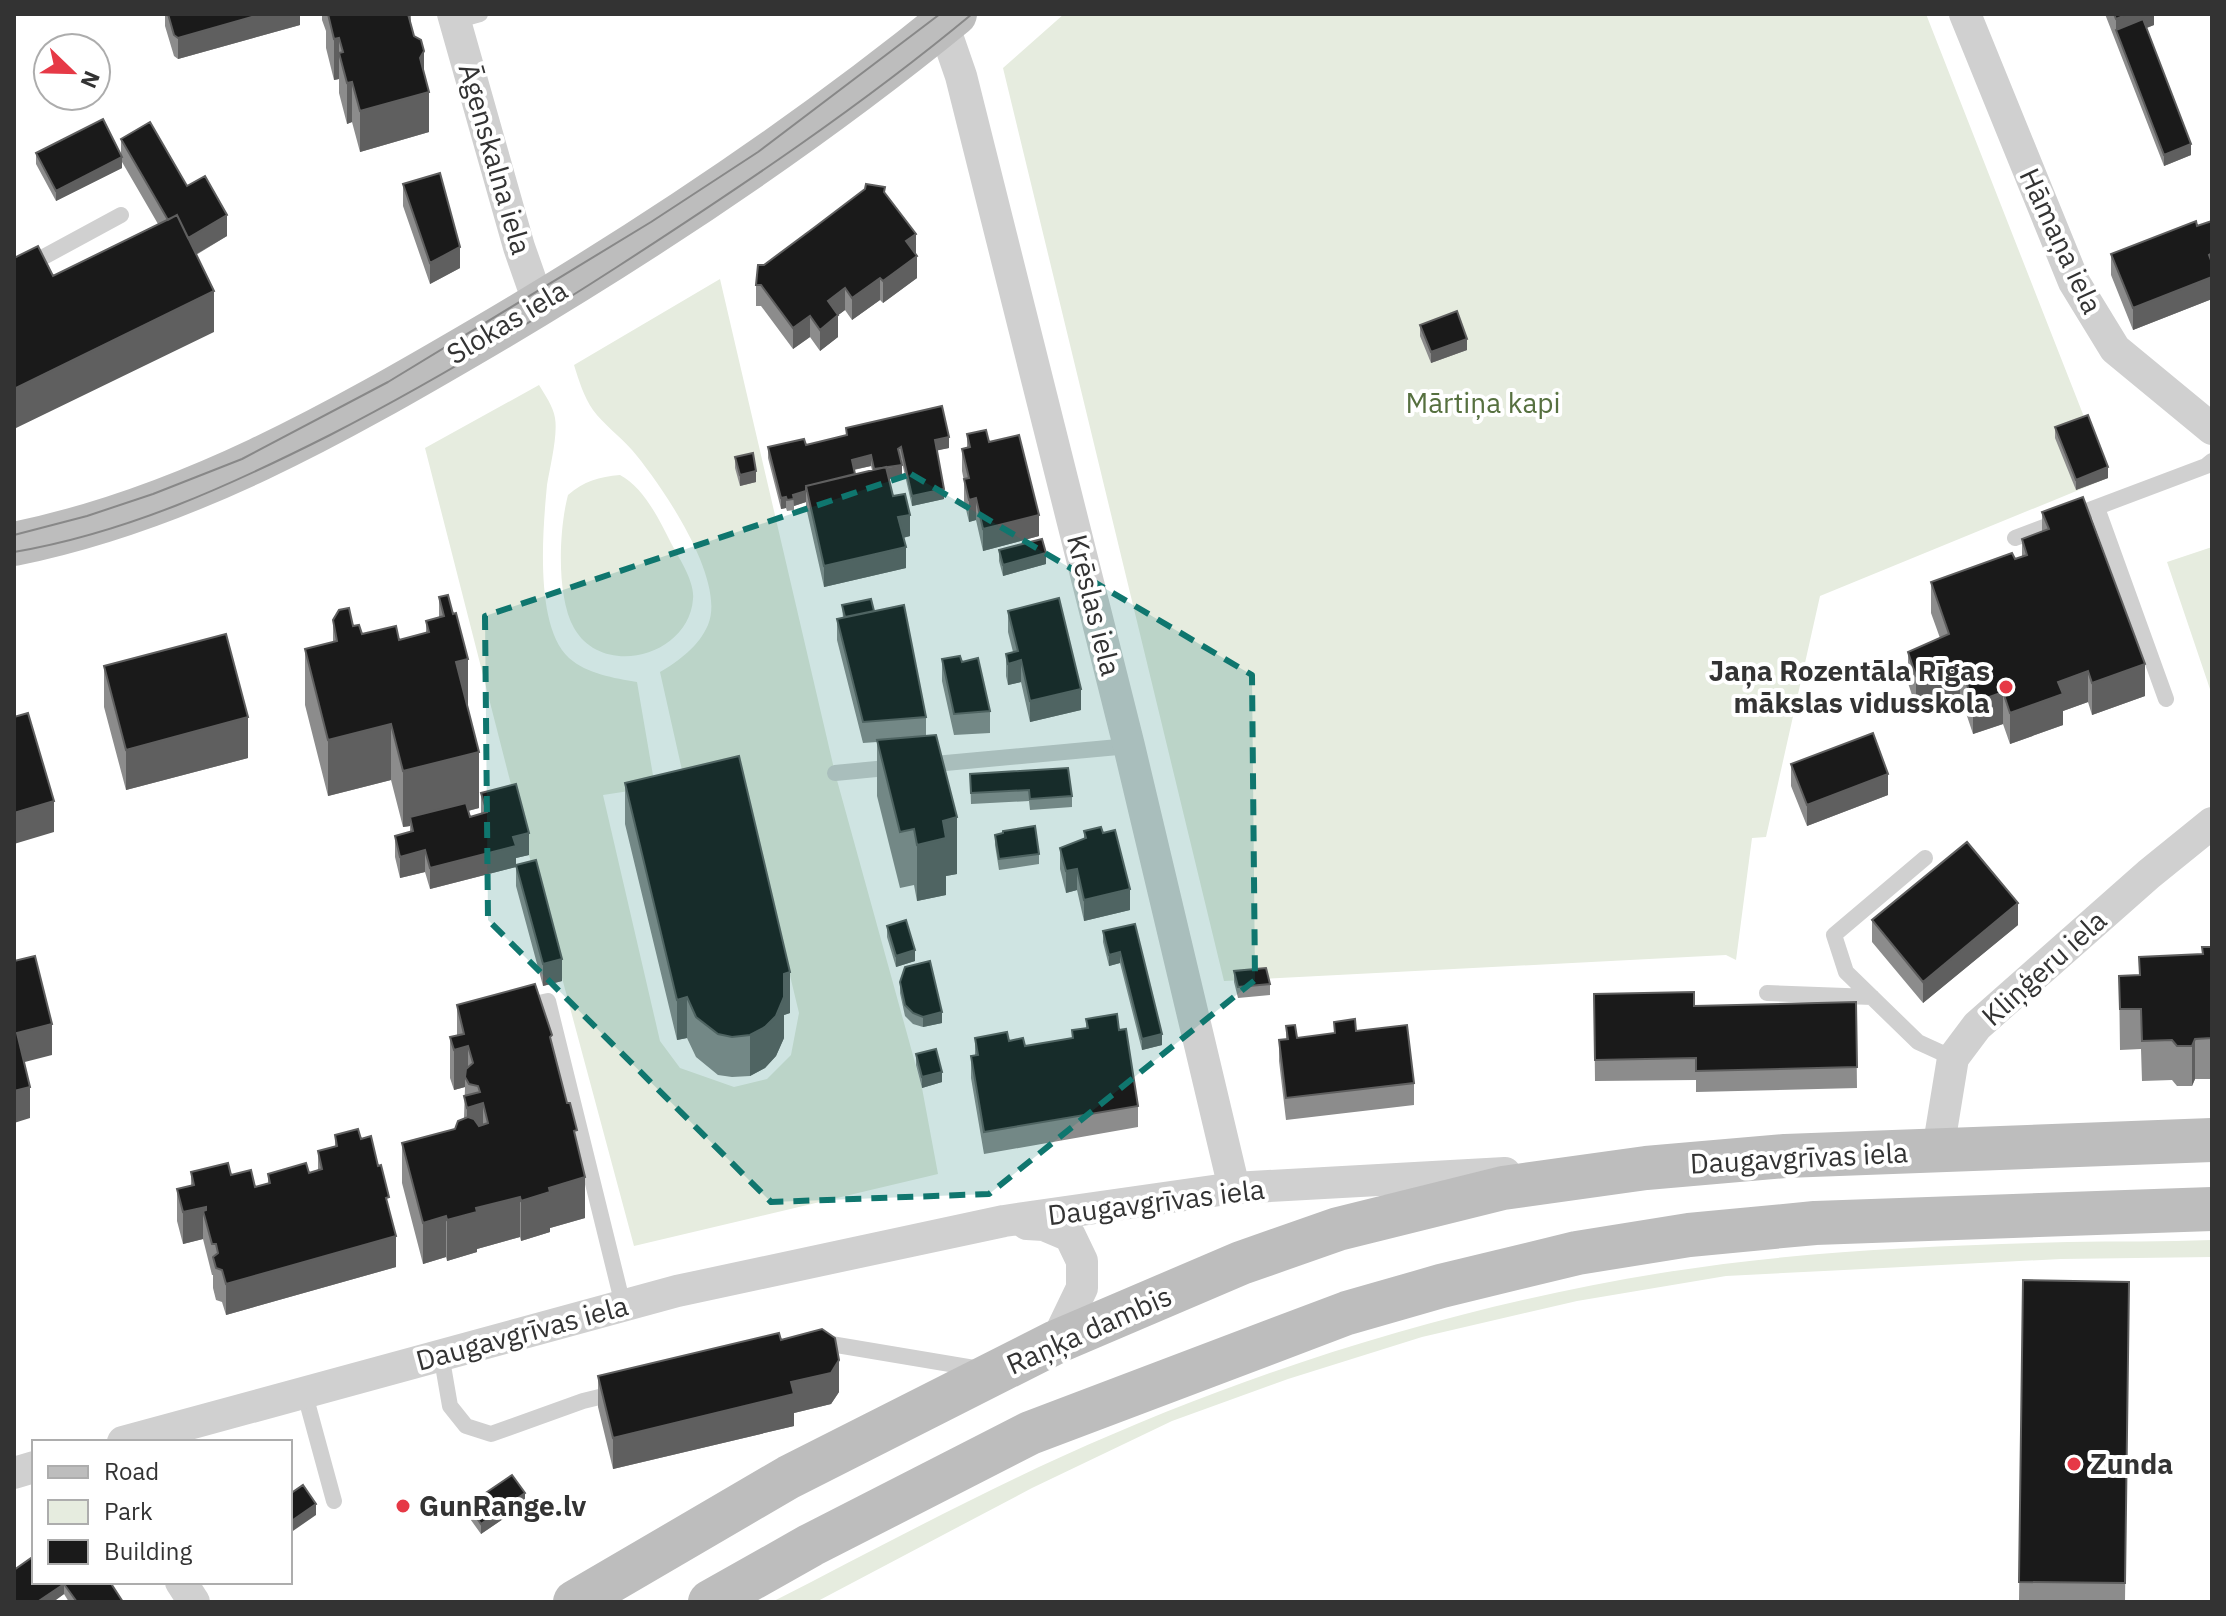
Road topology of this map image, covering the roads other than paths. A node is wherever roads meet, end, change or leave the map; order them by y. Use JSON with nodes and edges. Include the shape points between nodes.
{"nodes":[{"id":1,"x":1965,"y":14,"type":"edge"},
{"id":2,"x":463,"y":16,"type":"edge"},
{"id":3,"x":949,"y":19,"type":"edge"},
{"id":4,"x":121,"y":215,"type":"dead end"},
{"id":5,"x":14,"y":273,"type":"edge"},
{"id":6,"x":539,"y":304,"type":"junction"},
{"id":7,"x":2212,"y":429,"type":"edge"},
{"id":8,"x":2212,"y":461,"type":"edge"},
{"id":9,"x":2097,"y":508,"type":"junction"},
{"id":10,"x":2015,"y":538,"type":"dead end"},
{"id":11,"x":15,"y":542,"type":"edge"},
{"id":12,"x":2166,"y":699,"type":"dead end"},
{"id":13,"x":1129,"y":746,"type":"junction"},
{"id":14,"x":835,"y":773,"type":"dead end"},
{"id":15,"x":2212,"y":823,"type":"edge"},
{"id":16,"x":1925,"y":858,"type":"dead end"},
{"id":17,"x":1767,"y":993,"type":"dead end"},
{"id":18,"x":1872,"y":997,"type":"junction"},
{"id":19,"x":506,"y":1010,"type":"edge"},
{"id":20,"x":1953,"y":1058,"type":"junction"},
{"id":21,"x":2212,"y":1140,"type":"edge"},
{"id":22,"x":1938,"y":1150,"type":"junction"},
{"id":23,"x":1646,"y":1168,"type":"junction"},
{"id":24,"x":1234,"y":1188,"type":"junction"},
{"id":25,"x":2212,"y":1209,"type":"edge"},
{"id":26,"x":1004,"y":1221,"type":"junction"},
{"id":27,"x":623,"y":1305,"type":"junction"},
{"id":28,"x":1056,"y":1342,"type":"junction"},
{"id":29,"x":795,"y":1350,"type":"edge"},
{"id":30,"x":441,"y":1354,"type":"junction"},
{"id":31,"x":997,"y":1372,"type":"junction"},
{"id":32,"x":643,"y":1387,"type":"edge"},
{"id":33,"x":304,"y":1391,"type":"junction"},
{"id":34,"x":130,"y":1440,"type":"edge"},
{"id":35,"x":334,"y":1501,"type":"dead end"},
{"id":36,"x":182,"y":1584,"type":"edge"},
{"id":37,"x":194,"y":1602,"type":"edge"},
{"id":38,"x":575,"y":1602,"type":"edge"},
{"id":39,"x":710,"y":1602,"type":"edge"}],
"edges":[{"from":1,"to":7,"type":"street","name":"Hāmaņa iela","via":[[2074,282],[2115,349]]},
{"from":2,"to":6,"type":"street","name":"Āgenskalna iela","via":[[519,247]]},
{"from":3,"to":6,"type":"main road","name":"Slokas iela","via":[[734,180]]},
{"from":3,"to":13,"type":"street","name":"Krēslas iela"},
{"from":4,"to":5,"type":"lane"},
{"from":6,"to":11,"type":"main road","name":"Slokas iela","via":[[316,433],[227,475],[82,528]]},
{"from":8,"to":9,"type":"lane"},
{"from":9,"to":10,"type":"lane"},
{"from":9,"to":12,"type":"lane"},
{"from":13,"to":14,"type":"lane"},
{"from":13,"to":24,"type":"street","name":"Krēslas iela"},
{"from":15,"to":20,"type":"street","name":"Kliņģeru iela","via":[[1977,1026]]},
{"from":16,"to":18,"type":"lane","via":[[1834,935],[1846,972]]},
{"from":17,"to":18,"type":"lane"},
{"from":18,"to":20,"type":"lane","via":[[1918,1042]]},
{"from":19,"to":27,"type":"lane","via":[[548,1001]]},
{"from":20,"to":22,"type":"street","name":"Kliņģeru iela"},
{"from":21,"to":22,"type":"main road","name":"Daugavgrīvas iela"},
{"from":22,"to":23,"type":"main road","name":"Daugavgrīvas iela"},
{"from":23,"to":24,"type":"street","name":"Daugavgrīvas iela","via":[[1617,1159],[1508,1173]]},
{"from":23,"to":28,"type":"main road","name":"Raņķa dambis","via":[[1503,1188],[1338,1229],[1241,1263]]},
{"from":24,"to":26,"type":"street","name":"Daugavgrīvas iela"},
{"from":25,"to":39,"type":"main road","via":[[1815,1223],[1689,1235],[1577,1253],[1441,1286],[1347,1313],[1030,1433]]},
{"from":26,"to":27,"type":"street","name":"Daugavgrīvas iela"},
{"from":26,"to":28,"type":"street","via":[[1044,1225],[1070,1236],[1082,1261],[1082,1288]]},
{"from":27,"to":30,"type":"street","name":"Daugavgrīvas iela"},
{"from":28,"to":31,"type":"main road","name":"Raņķa dambis"},
{"from":29,"to":31,"type":"lane","via":[[825,1343]]},
{"from":30,"to":32,"type":"lane","via":[[450,1406],[466,1426],[491,1434],[583,1401]]},
{"from":30,"to":33,"type":"street","name":"Daugavgrīvas iela"},
{"from":31,"to":38,"type":"main road","name":"Raņķa dambis","via":[[789,1477]]},
{"from":33,"to":34,"type":"street","name":"Daugavgrīvas iela"},
{"from":33,"to":35,"type":"lane"},
{"from":36,"to":37,"type":"street"}]}
